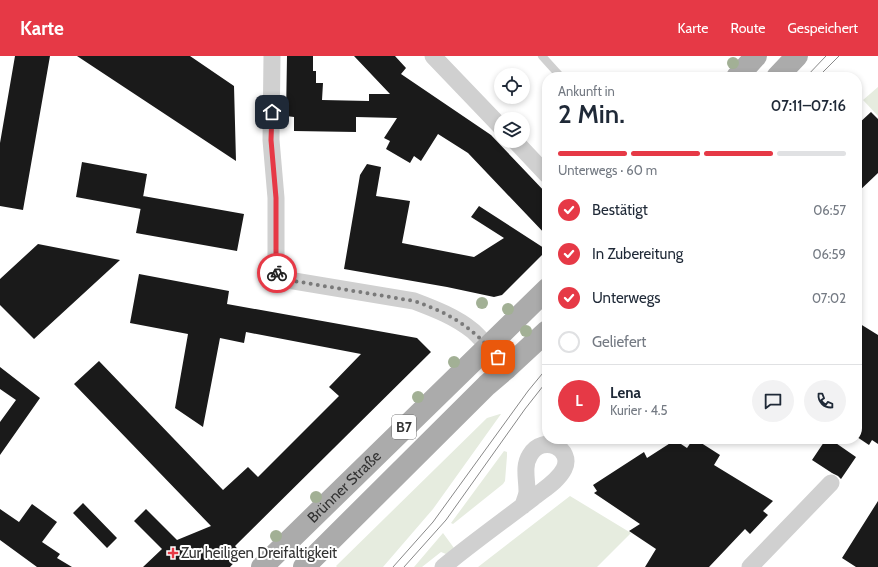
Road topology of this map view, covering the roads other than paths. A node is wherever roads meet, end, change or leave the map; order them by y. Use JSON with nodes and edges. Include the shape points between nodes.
{"nodes":[{"id":1,"x":272,"y":56,"type":"edge"},
{"id":2,"x":433,"y":56,"type":"edge"},
{"id":3,"x":542,"y":56,"type":"edge"},
{"id":4,"x":756,"y":56,"type":"edge"},
{"id":5,"x":797,"y":56,"type":"edge"},
{"id":6,"x":556,"y":72,"type":"edge"},
{"id":7,"x":742,"y":72,"type":"edge"},
{"id":8,"x":783,"y":72,"type":"edge"},
{"id":9,"x":494,"y":120,"type":"edge"},
{"id":10,"x":521,"y":148,"type":"edge"},
{"id":11,"x":542,"y":170,"type":"edge"},
{"id":12,"x":542,"y":294,"type":"edge"},
{"id":13,"x":542,"y":336,"type":"edge"},
{"id":14,"x":488,"y":346,"type":"junction"},
{"id":15,"x":507,"y":368,"type":"junction"},
{"id":16,"x":831,"y":483,"type":"dead end"},
{"id":17,"x":523,"y":506,"type":"dead end"},
{"id":18,"x":262,"y":567,"type":"edge"},
{"id":19,"x":304,"y":567,"type":"edge"},
{"id":20,"x":443,"y":567,"type":"edge"},
{"id":21,"x":750,"y":567,"type":"edge"}],
"edges":[{"from":1,"to":14,"type":"street","via":[[271,140],[276,198],[276,272],[288,280],[420,303],[449,315],[472,330]]},
{"from":2,"to":9,"type":"street"},
{"from":3,"to":6,"type":"lane"},
{"from":4,"to":7,"type":"main road"},
{"from":5,"to":8,"type":"main road"},
{"from":10,"to":11,"type":"street"},
{"from":12,"to":14,"type":"main road","name":"Brünner Straße","number":"B7"},
{"from":13,"to":15,"type":"main road","name":"Brünner Straße","number":"B7"},
{"from":14,"to":15,"type":"street"},
{"from":14,"to":18,"type":"main road","name":"Brünner Straße","number":"B7"},
{"from":15,"to":19,"type":"main road","name":"Brünner Straße","number":"B7"},
{"from":16,"to":21,"type":"street"},
{"from":17,"to":20,"type":"street"}]}
